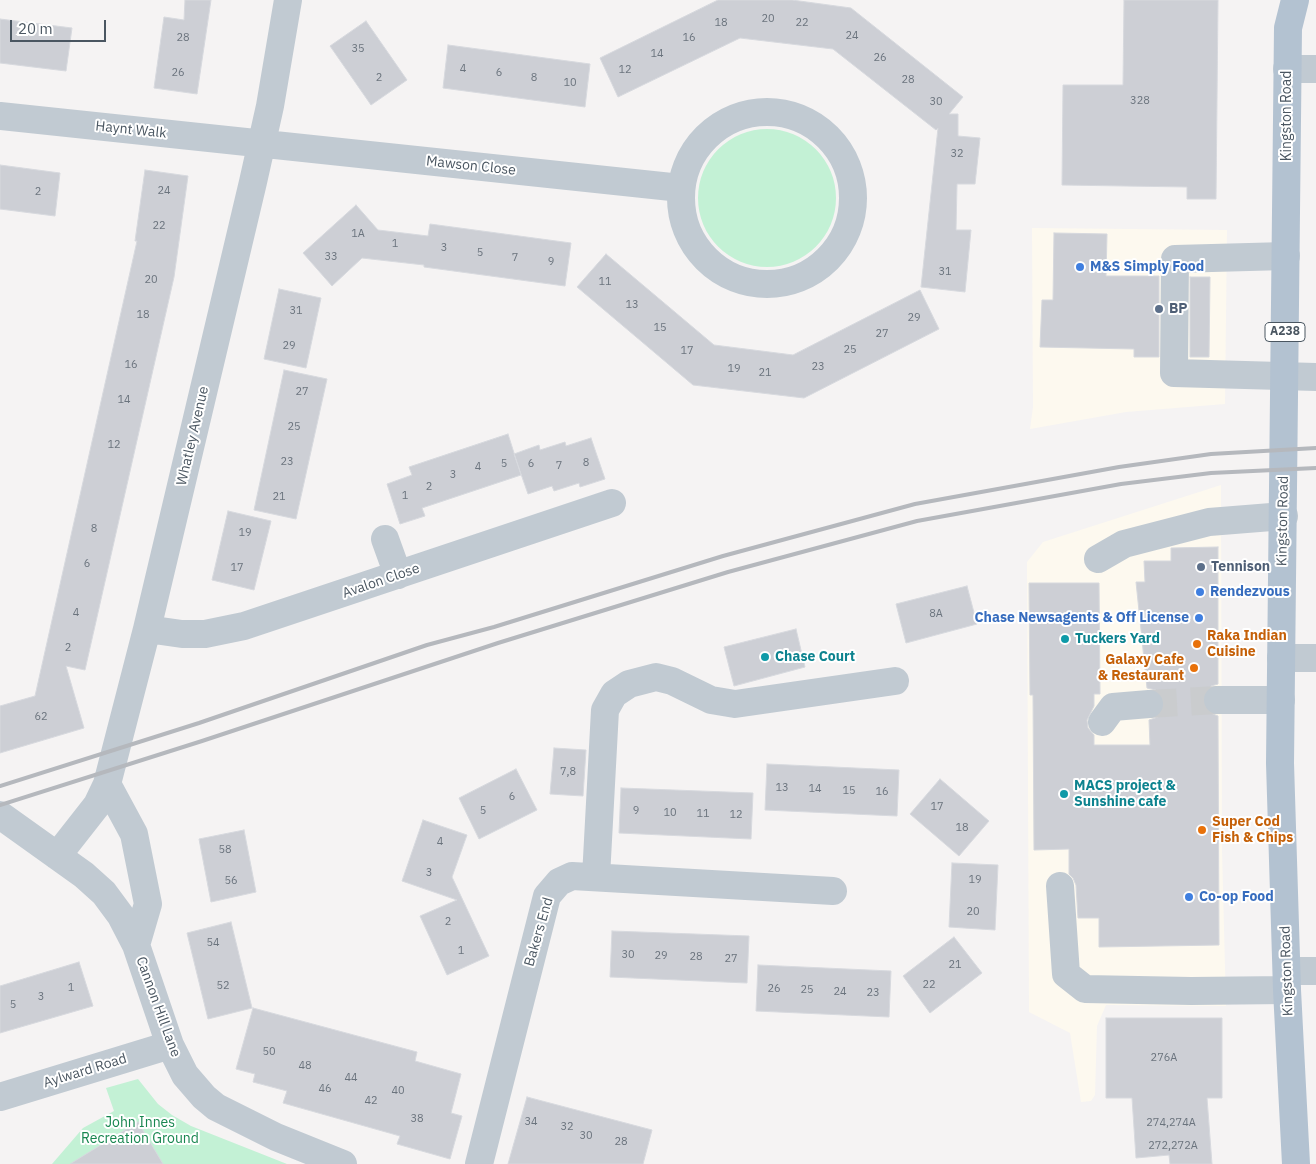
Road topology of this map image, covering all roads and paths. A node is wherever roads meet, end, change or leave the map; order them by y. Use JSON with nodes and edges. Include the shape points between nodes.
{"nodes":[{"id":1,"x":288,"y":0,"type":"edge"},
{"id":2,"x":1278,"y":0,"type":"edge"},
{"id":3,"x":1295,"y":0,"type":"edge"},
{"id":4,"x":1288,"y":28,"type":"junction"},
{"id":5,"x":1287,"y":69,"type":"junction"},
{"id":6,"x":1316,"y":69,"type":"edge"},
{"id":7,"x":0,"y":116,"type":"edge"},
{"id":8,"x":261,"y":144,"type":"junction"},
{"id":9,"x":681,"y":188,"type":"junction"},
{"id":10,"x":1286,"y":256,"type":"junction"},
{"id":11,"x":1284,"y":377,"type":"junction"},
{"id":12,"x":1316,"y":377,"type":"edge"},
{"id":13,"x":612,"y":503,"type":"dead end"},
{"id":14,"x":1284,"y":516,"type":"junction"},
{"id":15,"x":385,"y":539,"type":"dead end"},
{"id":16,"x":1098,"y":559,"type":"dead end"},
{"id":17,"x":398,"y":575,"type":"junction"},
{"id":18,"x":147,"y":629,"type":"junction"},
{"id":19,"x":1281,"y":658,"type":"junction"},
{"id":20,"x":1316,"y":658,"type":"edge"},
{"id":21,"x":894,"y":682,"type":"dead end"},
{"id":22,"x":1218,"y":700,"type":"tunnel mouth"},
{"id":23,"x":1281,"y":700,"type":"junction"},
{"id":24,"x":1149,"y":704,"type":"tunnel mouth"},
{"id":25,"x":1102,"y":722,"type":"dead end"},
{"id":26,"x":107,"y":784,"type":"junction"},
{"id":27,"x":0,"y":815,"type":"edge"},
{"id":28,"x":57,"y":856,"type":"junction"},
{"id":29,"x":596,"y":877,"type":"junction"},
{"id":30,"x":1060,"y":886,"type":"dead end"},
{"id":31,"x":833,"y":891,"type":"dead end"},
{"id":32,"x":136,"y":945,"type":"junction"},
{"id":33,"x":1316,"y":971,"type":"edge"},
{"id":34,"x":1287,"y":980,"type":"junction"},
{"id":35,"x":170,"y":1045,"type":"junction"},
{"id":36,"x":0,"y":1097,"type":"edge"},
{"id":37,"x":343,"y":1164,"type":"edge"},
{"id":38,"x":479,"y":1164,"type":"edge"},
{"id":39,"x":1296,"y":1164,"type":"edge"}],
"edges":[{"from":1,"to":8,"type":"street","name":"Whatley Avenue"},
{"from":2,"to":4,"type":"main road","name":"Kingston Road","number":"A238"},
{"from":3,"to":4,"type":"main road","name":"Kingston Road","number":"A238"},
{"from":4,"to":5,"type":"main road","name":"Kingston Road","number":"A238"},
{"from":5,"to":6,"type":"street"},
{"from":5,"to":10,"type":"main road","name":"Kingston Road","number":"A238"},
{"from":7,"to":8,"type":"street","name":"Haynt Walk"},
{"from":8,"to":9,"type":"street","name":"Mawson Close"},
{"from":8,"to":18,"type":"street","name":"Whatley Avenue"},
{"from":9,"to":9,"type":"street","via":[[689,159],[707,135],[732,119],[761,112],[791,115],[818,128],[838,149],[851,176],[853,206],[846,233],[831,256],[810,273],[784,283],[757,284],[731,277],[708,262],[691,241],[682,215]]},
{"from":10,"to":11,"type":"main road","name":"Kingston Road","number":"A238"},
{"from":10,"to":11,"type":"street","via":[[1175,259],[1174,373]]},
{"from":11,"to":12,"type":"street"},
{"from":11,"to":14,"type":"main road","name":"Kingston Road","number":"A238"},
{"from":13,"to":17,"type":"street","name":"Avalon Close"},
{"from":14,"to":16,"type":"street","via":[[1209,522],[1124,544]]},
{"from":14,"to":19,"type":"main road","name":"Kingston Road","number":"A238"},
{"from":15,"to":17,"type":"street"},
{"from":17,"to":18,"type":"street","name":"Avalon Close","via":[[244,626],[205,634]]},
{"from":18,"to":26,"type":"street","name":"Whatley Avenue"},
{"from":19,"to":20,"type":"street"},
{"from":19,"to":23,"type":"main road","name":"Kingston Road","number":"A238"},
{"from":21,"to":29,"type":"street","via":[[735,704],[711,700],[656,677],[629,684],[614,694],[605,710]]},
{"from":22,"to":23,"type":"street"},
{"from":23,"to":34,"type":"main road","name":"Kingston Road","number":"A238"},
{"from":24,"to":25,"type":"street","via":[[1113,707]]},
{"from":26,"to":28,"type":"street","name":"Whatley Avenue","via":[[97,805]]},
{"from":26,"to":32,"type":"street","via":[[134,834],[148,904]]},
{"from":27,"to":28,"type":"street","name":"Cannon Hill Lane"},
{"from":28,"to":32,"type":"street","name":"Cannon Hill Lane","via":[[104,894],[121,916]]},
{"from":29,"to":31,"type":"street","name":"Bakers End"},
{"from":29,"to":38,"type":"street","name":"Bakers End","via":[[572,876],[558,882],[547,896]]},
{"from":30,"to":34,"type":"street","via":[[1066,974],[1085,989],[1191,991]]},
{"from":32,"to":35,"type":"street","name":"Cannon Hill Lane"},
{"from":33,"to":34,"type":"street"},
{"from":34,"to":39,"type":"main road","name":"Kingston Road","number":"A238"},
{"from":35,"to":36,"type":"street","name":"Aylward Road"},
{"from":35,"to":37,"type":"street","name":"Cannon Hill Lane","via":[[190,1081],[216,1107],[276,1137]]}]}
